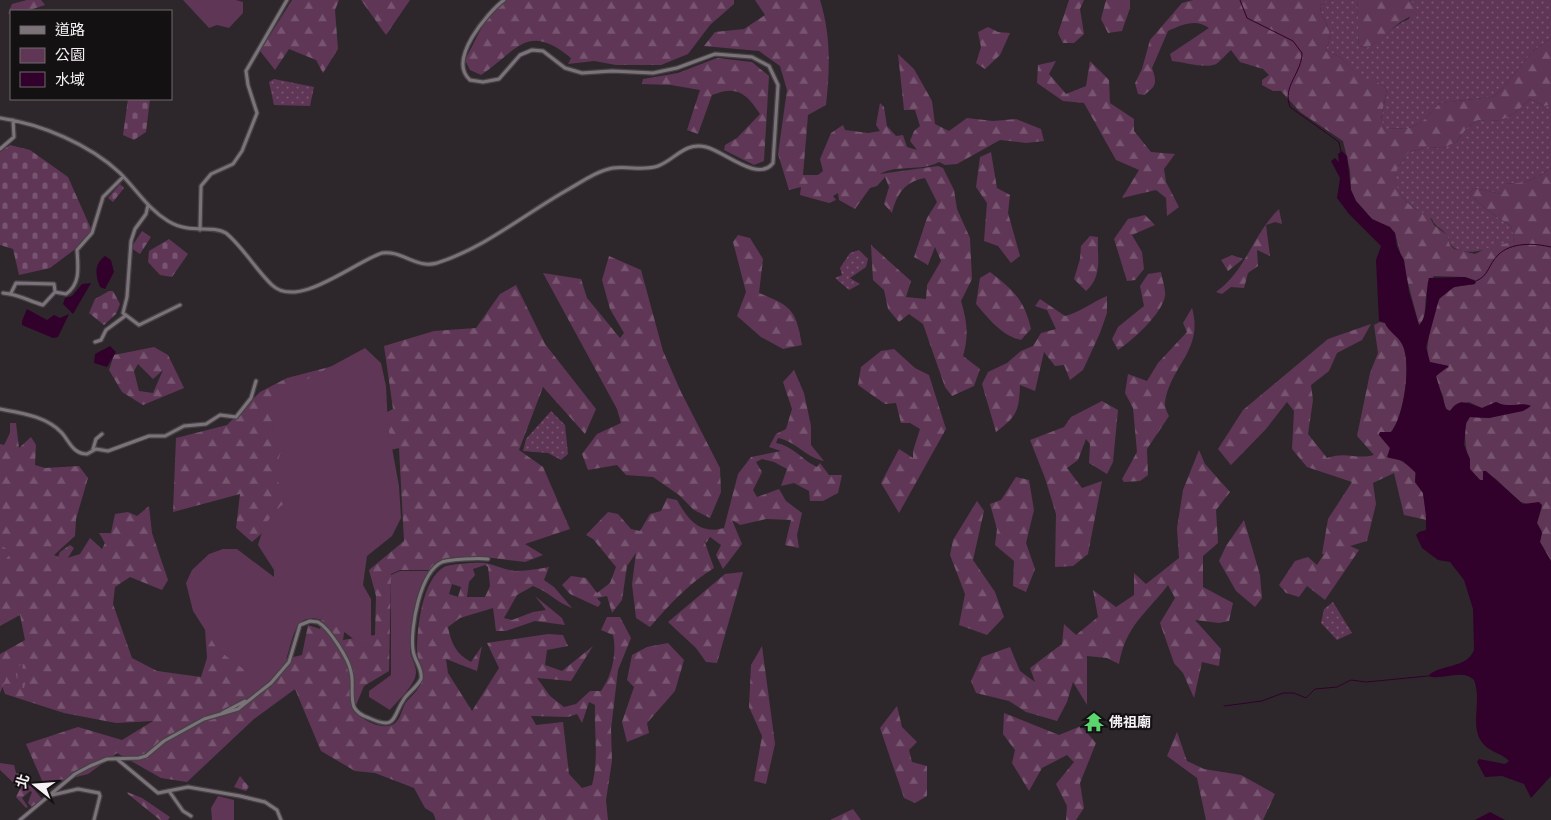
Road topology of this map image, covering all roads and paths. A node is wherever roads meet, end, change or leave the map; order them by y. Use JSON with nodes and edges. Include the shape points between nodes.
{"nodes":[{"id":1,"x":287,"y":0,"type":"edge"},
{"id":2,"x":504,"y":0,"type":"edge"},
{"id":3,"x":0,"y":118,"type":"edge"},
{"id":4,"x":13,"y":120,"type":"junction"},
{"id":5,"x":0,"y":149,"type":"edge"},
{"id":6,"x":124,"y":177,"type":"junction"},
{"id":7,"x":149,"y":205,"type":"junction"},
{"id":8,"x":200,"y":230,"type":"junction"},
{"id":9,"x":55,"y":292,"type":"junction"},
{"id":10,"x":3,"y":293,"type":"dead end"},
{"id":11,"x":11,"y":294,"type":"junction"},
{"id":12,"x":180,"y":305,"type":"dead end"},
{"id":13,"x":125,"y":316,"type":"junction"},
{"id":14,"x":95,"y":342,"type":"dead end"},
{"id":15,"x":256,"y":381,"type":"dead end"},
{"id":16,"x":0,"y":409,"type":"edge"},
{"id":17,"x":102,"y":434,"type":"dead end"},
{"id":18,"x":93,"y":450,"type":"junction"},
{"id":19,"x":488,"y":559,"type":"dead end"},
{"id":20,"x":118,"y":759,"type":"junction"},
{"id":21,"x":126,"y":759,"type":"junction"},
{"id":22,"x":124,"y":766,"type":"junction"},
{"id":23,"x":169,"y":791,"type":"junction"},
{"id":24,"x":51,"y":795,"type":"junction"},
{"id":25,"x":191,"y":816,"type":"dead end"},
{"id":26,"x":20,"y":820,"type":"edge"},
{"id":27,"x":94,"y":820,"type":"edge"},
{"id":28,"x":281,"y":820,"type":"edge"}],
"edges":[{"from":1,"to":8,"type":"street","via":[[247,69],[247,82],[257,113],[242,151],[233,164],[211,174],[201,186]]},
{"from":2,"to":8,"type":"street","via":[[483,21],[463,58],[463,70],[470,80],[499,79],[520,55],[532,50],[543,51],[565,68],[582,73],[653,73],[715,54],[752,57],[769,66],[778,82],[773,163],[766,170],[757,171],[710,148],[698,146],[687,148],[656,167],[613,168],[598,173],[496,234],[438,263],[423,264],[397,254],[382,253],[297,293],[274,288],[226,233],[216,229]]},
{"from":3,"to":4,"type":"street"},
{"from":4,"to":5,"type":"street","via":[[14,137]]},
{"from":4,"to":6,"type":"street","via":[[24,121],[82,147]]},
{"from":6,"to":7,"type":"street"},
{"from":6,"to":9,"type":"street","via":[[103,197],[92,233],[78,250],[78,279],[73,290],[66,294]]},
{"from":7,"to":8,"type":"street","via":[[174,224]]},
{"from":7,"to":13,"type":"street","via":[[135,229],[129,248]]},
{"from":9,"to":11,"type":"street","via":[[43,305]]},
{"from":9,"to":11,"type":"street","via":[[54,284],[16,283]]},
{"from":10,"to":11,"type":"street"},
{"from":12,"to":13,"type":"street","via":[[139,325]]},
{"from":13,"to":14,"type":"street"},
{"from":15,"to":18,"type":"street","via":[[250,398],[236,417],[220,415],[206,424],[184,426],[165,436],[149,436],[108,451]]},
{"from":16,"to":18,"type":"street","via":[[35,416],[62,433],[81,454]]},
{"from":17,"to":18,"type":"street","via":[[96,439]]},
{"from":19,"to":21,"type":"street","via":[[448,561],[430,575],[418,598],[412,648],[422,678],[391,722],[373,720],[355,709],[350,668],[332,635],[318,622],[310,621],[300,625],[289,662],[271,683],[217,716],[204,719],[164,741],[146,756]]},
{"from":20,"to":21,"type":"street"},
{"from":20,"to":22,"type":"street"},
{"from":20,"to":24,"type":"street","via":[[107,759],[75,774]]},
{"from":21,"to":22,"type":"street"},
{"from":22,"to":23,"type":"street","via":[[158,793]]},
{"from":23,"to":25,"type":"street","via":[[182,811]]},
{"from":23,"to":28,"type":"street","via":[[188,787],[265,802],[277,810]]},
{"from":24,"to":26,"type":"street"},
{"from":24,"to":27,"type":"street","via":[[78,789],[96,790],[100,796]]}]}
